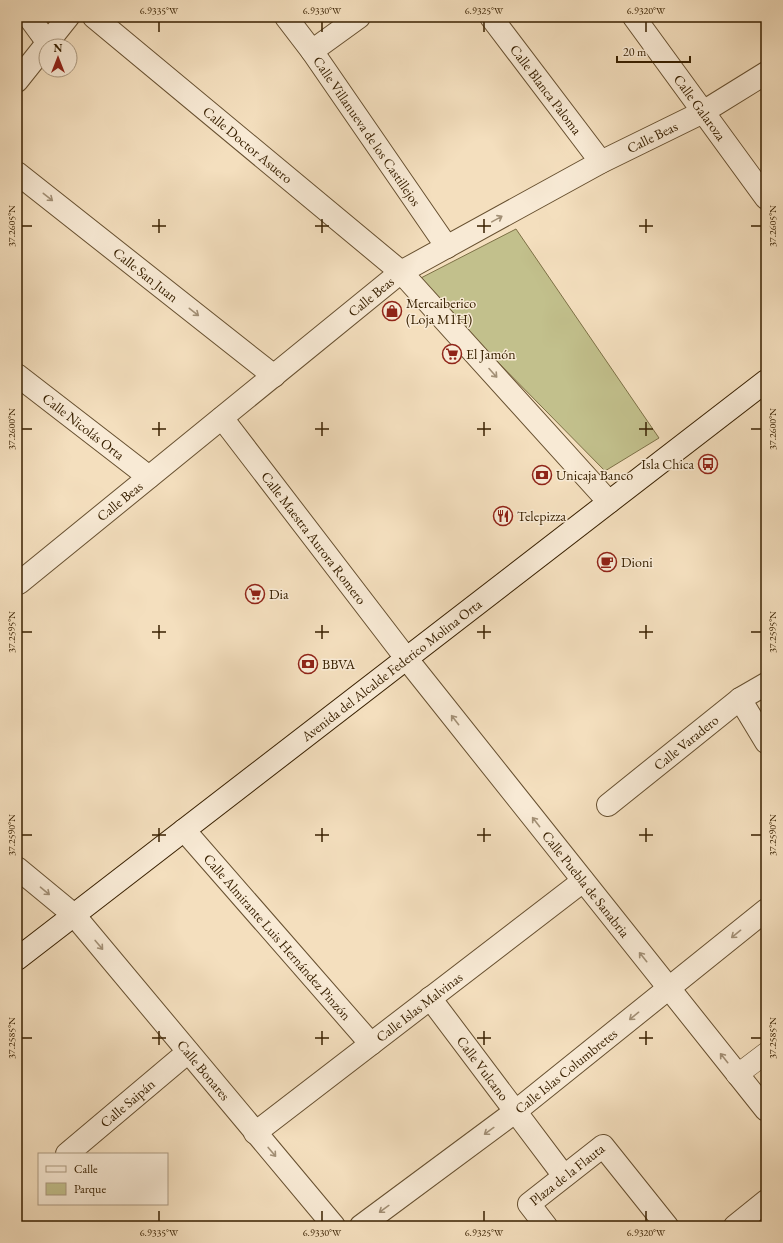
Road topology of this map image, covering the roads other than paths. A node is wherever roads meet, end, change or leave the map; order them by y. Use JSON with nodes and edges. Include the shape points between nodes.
{"nodes":[{"id":1,"x":29,"y":17,"type":"edge"},
{"id":2,"x":68,"y":17,"type":"edge"},
{"id":3,"x":94,"y":17,"type":"edge"},
{"id":4,"x":286,"y":17,"type":"edge"},
{"id":5,"x":359,"y":17,"type":"edge"},
{"id":6,"x":491,"y":17,"type":"edge"},
{"id":7,"x":634,"y":17,"type":"edge"},
{"id":8,"x":44,"y":38,"type":"edge"},
{"id":9,"x":52,"y":38,"type":"edge"},
{"id":10,"x":312,"y":51,"type":"junction"},
{"id":11,"x":38,"y":55,"type":"edge"},
{"id":12,"x":766,"y":74,"type":"edge"},
{"id":13,"x":17,"y":81,"type":"edge"},
{"id":14,"x":703,"y":112,"type":"junction"},
{"id":15,"x":601,"y":162,"type":"junction"},
{"id":16,"x":17,"y":173,"type":"edge"},
{"id":17,"x":766,"y":198,"type":"edge"},
{"id":18,"x":447,"y":247,"type":"junction"},
{"id":19,"x":401,"y":272,"type":"junction"},
{"id":20,"x":17,"y":375,"type":"edge"},
{"id":21,"x":274,"y":376,"type":"junction"},
{"id":22,"x":766,"y":381,"type":"edge"},
{"id":23,"x":222,"y":418,"type":"junction"},
{"id":24,"x":149,"y":478,"type":"junction"},
{"id":25,"x":608,"y":502,"type":"junction"},
{"id":26,"x":18,"y":583,"type":"edge"},
{"id":27,"x":406,"y":658,"type":"junction"},
{"id":28,"x":766,"y":684,"type":"edge"},
{"id":29,"x":740,"y":699,"type":"junction"},
{"id":30,"x":766,"y":742,"type":"edge"},
{"id":31,"x":608,"y":805,"type":"dead end"},
{"id":32,"x":184,"y":830,"type":"junction"},
{"id":33,"x":17,"y":868,"type":"edge"},
{"id":34,"x":582,"y":881,"type":"junction"},
{"id":35,"x":766,"y":910,"type":"edge"},
{"id":36,"x":74,"y":915,"type":"junction"},
{"id":37,"x":17,"y":959,"type":"edge"},
{"id":38,"x":668,"y":988,"type":"junction"},
{"id":39,"x":430,"y":998,"type":"junction"},
{"id":40,"x":371,"y":1044,"type":"junction"},
{"id":41,"x":188,"y":1052,"type":"junction"},
{"id":42,"x":766,"y":1053,"type":"edge"},
{"id":43,"x":737,"y":1074,"type":"junction"},
{"id":44,"x":766,"y":1110,"type":"edge"},
{"id":45,"x":516,"y":1112,"type":"junction"},
{"id":46,"x":255,"y":1133,"type":"junction"},
{"id":47,"x":68,"y":1153,"type":"edge"},
{"id":48,"x":564,"y":1176,"type":"junction"},
{"id":49,"x":766,"y":1201,"type":"edge"},
{"id":50,"x":334,"y":1226,"type":"edge"},
{"id":51,"x":361,"y":1226,"type":"edge"},
{"id":52,"x":546,"y":1226,"type":"edge"},
{"id":53,"x":667,"y":1226,"type":"edge"},
{"id":54,"x":735,"y":1226,"type":"edge"}],
"edges":[{"from":1,"to":8,"type":"street"},
{"from":2,"to":9,"type":"street"},
{"from":3,"to":19,"type":"street","name":"Calle Doctor Asuero"},
{"from":4,"to":10,"type":"street","name":"Calle Villanueva de los Castillejos"},
{"from":5,"to":10,"type":"street"},
{"from":6,"to":15,"type":"street","name":"Calle Blanca Paloma"},
{"from":7,"to":14,"type":"street","name":"Calle Galaroza"},
{"from":10,"to":18,"type":"street","name":"Calle Villanueva de los Castillejos"},
{"from":11,"to":13,"type":"street"},
{"from":12,"to":14,"type":"street","name":"Calle Beas"},
{"from":14,"to":15,"type":"street","name":"Calle Beas"},
{"from":14,"to":17,"type":"street","name":"Calle Galaroza"},
{"from":18,"to":15,"type":"street","name":"Calle Beas","one_way":true},
{"from":16,"to":21,"type":"street","name":"Calle San Juan","one_way":true},
{"from":18,"to":19,"type":"street","name":"Calle Beas"},
{"from":19,"to":21,"type":"street","name":"Calle Beas"},
{"from":19,"to":25,"type":"street","name":"Calle Doctor Asuero","one_way":true},
{"from":20,"to":24,"type":"street","name":"Calle Nicolás Orta"},
{"from":21,"to":23,"type":"street","name":"Calle Beas"},
{"from":22,"to":25,"type":"street","name":"Avenida del Alcalde Federico Molina Orta"},
{"from":23,"to":24,"type":"street","name":"Calle Beas"},
{"from":23,"to":27,"type":"street","name":"Calle Maestra Aurora Romero"},
{"from":24,"to":26,"type":"street","name":"Calle Beas"},
{"from":25,"to":27,"type":"street","name":"Avenida del Alcalde Federico Molina Orta"},
{"from":27,"to":32,"type":"street","name":"Avenida del Alcalde Federico Molina Orta"},
{"from":34,"to":27,"type":"street","name":"Calle Puebla de Sanabria","one_way":true},
{"from":28,"to":29,"type":"street","name":"Calle Varadero"},
{"from":29,"to":30,"type":"street"},
{"from":29,"to":31,"type":"street","name":"Calle Varadero"},
{"from":32,"to":36,"type":"street","name":"Avenida del Alcalde Federico Molina Orta"},
{"from":32,"to":40,"type":"street","name":"Calle Almirante Luis Hernández Pinzón"},
{"from":33,"to":36,"type":"street","name":"Calle Bonares","one_way":true},
{"from":38,"to":34,"type":"street","name":"Calle Puebla de Sanabria","one_way":true},
{"from":34,"to":39,"type":"street","name":"Calle Islas Malvinas"},
{"from":35,"to":38,"type":"street","name":"Calle Islas Columbretes","one_way":true},
{"from":36,"to":37,"type":"street","name":"Avenida del Alcalde Federico Molina Orta"},
{"from":36,"to":41,"type":"street","name":"Calle Bonares","one_way":true},
{"from":43,"to":38,"type":"street","name":"Calle Puebla de Sanabria","one_way":true},
{"from":38,"to":45,"type":"street","name":"Calle Islas Columbretes","one_way":true},
{"from":39,"to":40,"type":"street","name":"Calle Islas Malvinas"},
{"from":39,"to":45,"type":"street","name":"Calle Vulcano"},
{"from":40,"to":46,"type":"street","name":"Calle Islas Malvinas"},
{"from":41,"to":46,"type":"street","name":"Calle Bonares"},
{"from":41,"to":47,"type":"street","name":"Calle Saipán"},
{"from":42,"to":43,"type":"street"},
{"from":43,"to":44,"type":"street","name":"Calle Puebla de Sanabria"},
{"from":45,"to":48,"type":"street","name":"Calle Vulcano"},
{"from":45,"to":51,"type":"street","name":"Calle Islas Columbretes","one_way":true},
{"from":46,"to":50,"type":"street","name":"Calle Bonares","one_way":true},
{"from":48,"to":52,"type":"street","name":"Plaza de la Flauta","via":[[529,1204]]},
{"from":48,"to":53,"type":"street","name":"Plaza de la Flauta","via":[[603,1146]]},
{"from":49,"to":54,"type":"street"}]}
